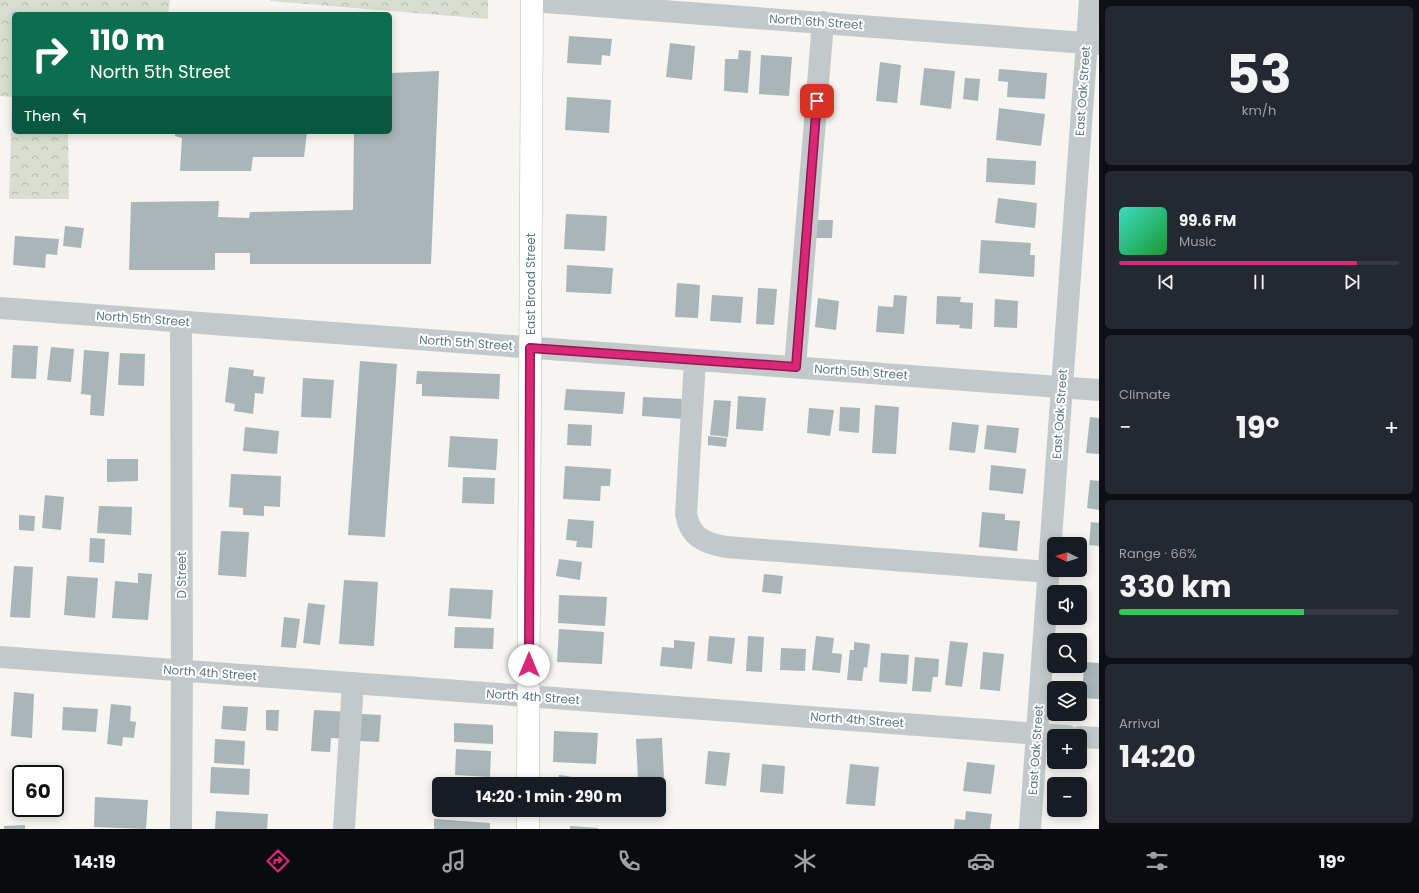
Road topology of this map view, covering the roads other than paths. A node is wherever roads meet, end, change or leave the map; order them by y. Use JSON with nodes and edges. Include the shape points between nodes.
{"nodes":[{"id":1,"x":532,"y":0,"type":"edge"},
{"id":2,"x":1090,"y":0,"type":"edge"},
{"id":3,"x":823,"y":22,"type":"junction"},
{"id":4,"x":1093,"y":43,"type":"edge"},
{"id":5,"x":0,"y":308,"type":"edge"},
{"id":6,"x":181,"y":322,"type":"junction"},
{"id":7,"x":530,"y":348,"type":"junction"},
{"id":8,"x":695,"y":360,"type":"junction"},
{"id":9,"x":796,"y":367,"type":"junction"},
{"id":10,"x":1062,"y":387,"type":"junction"},
{"id":11,"x":1099,"y":390,"type":"edge"},
{"id":12,"x":1051,"y":537,"type":"edge"},
{"id":13,"x":1047,"y":572,"type":"edge"},
{"id":14,"x":1049,"y":577,"type":"edge"},
{"id":15,"x":0,"y":657,"type":"edge"},
{"id":16,"x":182,"y":671,"type":"junction"},
{"id":17,"x":353,"y":683,"type":"junction"},
{"id":18,"x":528,"y":696,"type":"junction"},
{"id":19,"x":1037,"y":734,"type":"junction"},
{"id":20,"x":1047,"y":735,"type":"edge"},
{"id":21,"x":1087,"y":737,"type":"edge"},
{"id":22,"x":1099,"y":738,"type":"edge"},
{"id":23,"x":528,"y":777,"type":"edge"},
{"id":24,"x":528,"y":817,"type":"edge"},
{"id":25,"x":181,"y":829,"type":"edge"},
{"id":26,"x":344,"y":829,"type":"edge"},
{"id":27,"x":528,"y":829,"type":"edge"},
{"id":28,"x":1030,"y":829,"type":"edge"}],
"edges":[{"from":1,"to":3,"type":"street","name":"North 6th Street"},
{"from":1,"to":7,"type":"main road","name":"East Broad Street"},
{"from":2,"to":4,"type":"street","name":"East Oak Street"},
{"from":3,"to":4,"type":"street","name":"North 6th Street"},
{"from":3,"to":9,"type":"street"},
{"from":4,"to":10,"type":"street","name":"East Oak Street"},
{"from":5,"to":6,"type":"street","name":"North 5th Street"},
{"from":6,"to":7,"type":"street","name":"North 5th Street"},
{"from":6,"to":16,"type":"street","name":"D Street"},
{"from":7,"to":8,"type":"street","name":"North 5th Street"},
{"from":7,"to":18,"type":"main road","name":"East Broad Street"},
{"from":8,"to":9,"type":"street","name":"North 5th Street"},
{"from":8,"to":13,"type":"street","via":[[686,514],[687,523],[701,540],[726,547]]},
{"from":9,"to":10,"type":"street","name":"North 5th Street"},
{"from":10,"to":11,"type":"street","name":"North 5th Street"},
{"from":10,"to":12,"type":"street","name":"East Oak Street"},
{"from":14,"to":19,"type":"street","name":"East Oak Street"},
{"from":15,"to":16,"type":"street","name":"North 4th Street"},
{"from":16,"to":17,"type":"street","name":"North 4th Street"},
{"from":16,"to":25,"type":"street","name":"D Street"},
{"from":17,"to":18,"type":"street","name":"North 4th Street"},
{"from":17,"to":26,"type":"street"},
{"from":18,"to":19,"type":"street","name":"North 4th Street"},
{"from":18,"to":23,"type":"main road","name":"East Broad Street"},
{"from":19,"to":20,"type":"street","name":"North 4th Street"},
{"from":19,"to":28,"type":"street","name":"East Oak Street"},
{"from":21,"to":22,"type":"street"},
{"from":24,"to":27,"type":"main road"}]}
